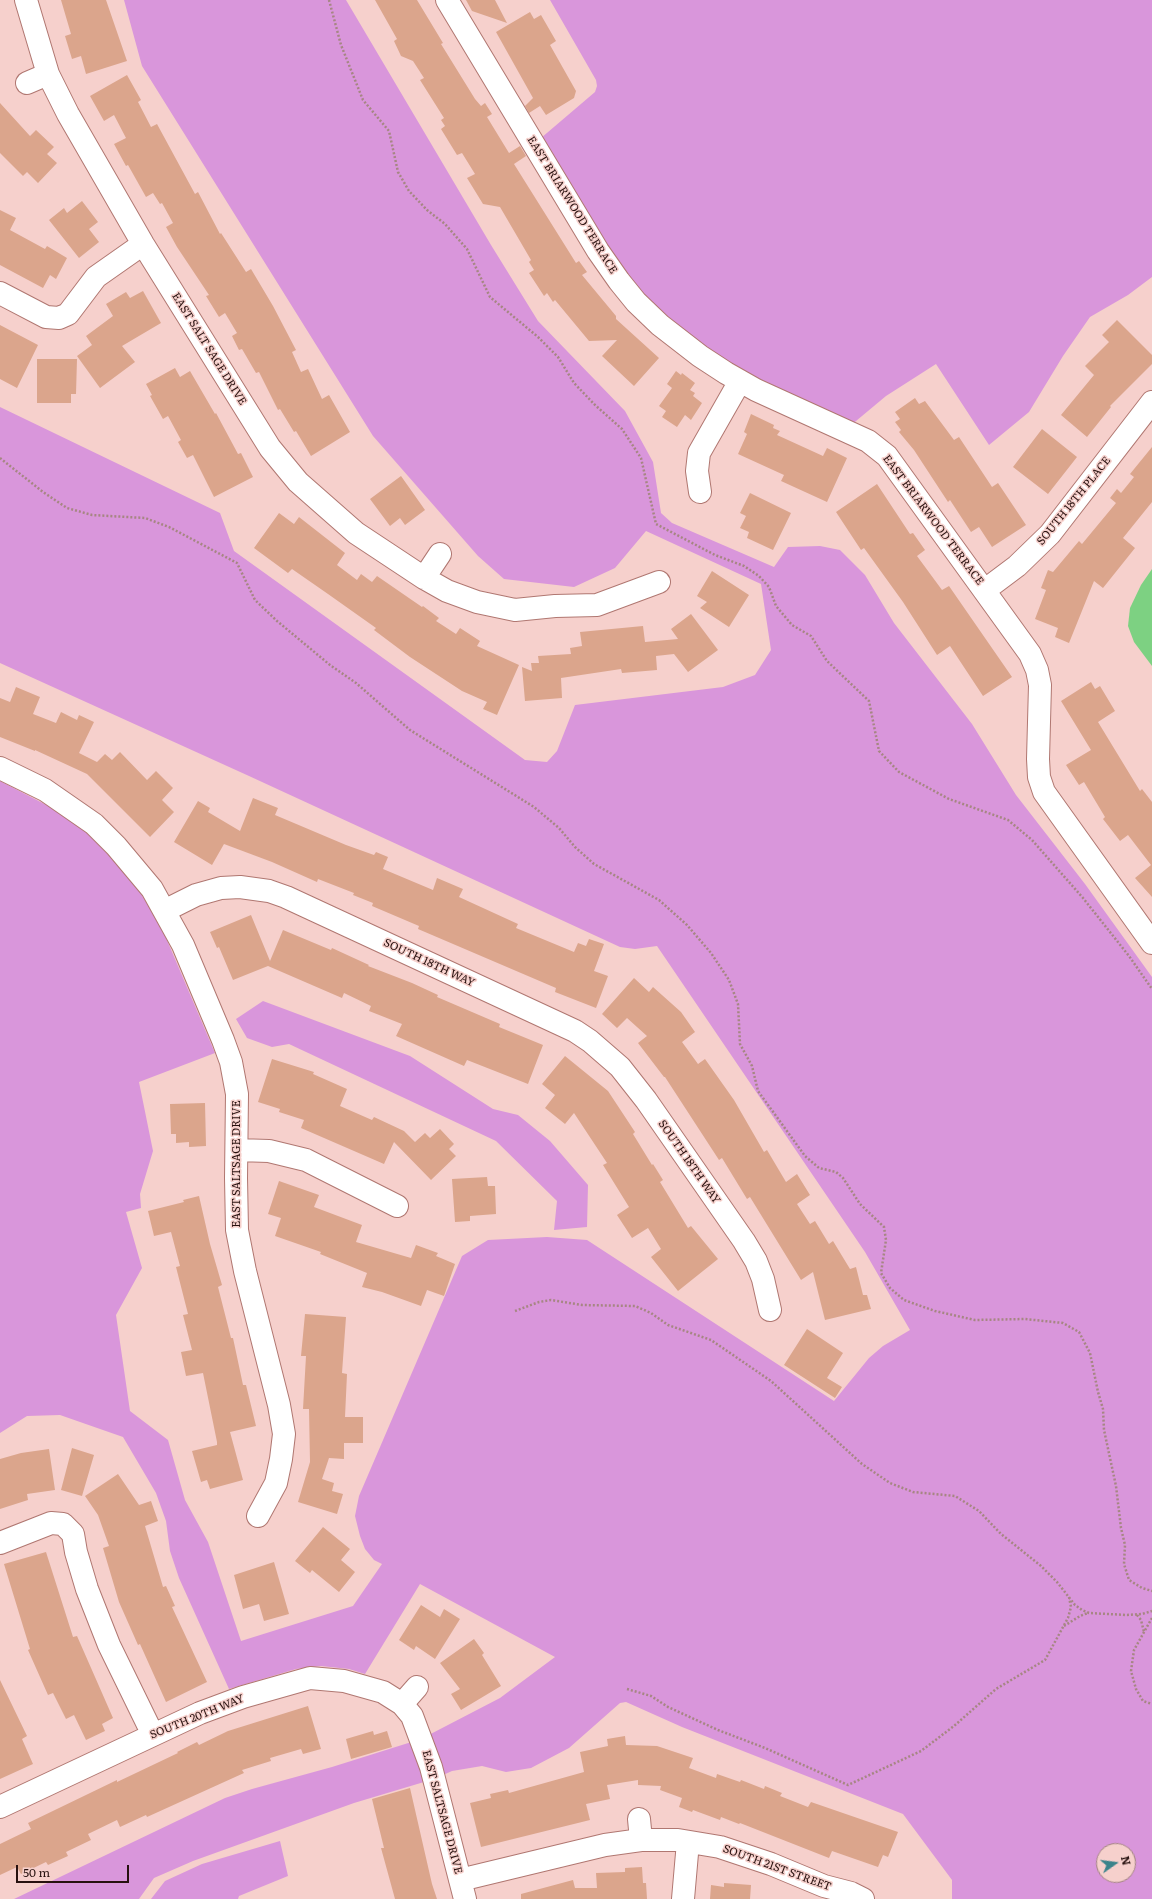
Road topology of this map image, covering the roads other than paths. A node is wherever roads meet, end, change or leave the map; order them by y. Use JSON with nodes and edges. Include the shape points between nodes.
{"nodes":[{"id":1,"x":26,"y":0,"type":"edge"},
{"id":2,"x":447,"y":0,"type":"edge"},
{"id":3,"x":48,"y":74,"type":"junction"},
{"id":4,"x":27,"y":83,"type":"dead end"},
{"id":5,"x":143,"y":244,"type":"junction"},
{"id":6,"x":0,"y":293,"type":"edge"},
{"id":7,"x":740,"y":381,"type":"junction"},
{"id":8,"x":1152,"y":402,"type":"edge"},
{"id":9,"x":700,"y":492,"type":"dead end"},
{"id":10,"x":440,"y":554,"type":"dead end"},
{"id":11,"x":424,"y":578,"type":"junction"},
{"id":12,"x":659,"y":582,"type":"dead end"},
{"id":13,"x":985,"y":590,"type":"junction"},
{"id":14,"x":0,"y":768,"type":"edge"},
{"id":15,"x":166,"y":910,"type":"junction"},
{"id":16,"x":1152,"y":943,"type":"edge"},
{"id":17,"x":237,"y":1150,"type":"junction"},
{"id":18,"x":397,"y":1206,"type":"dead end"},
{"id":19,"x":770,"y":1310,"type":"dead end"},
{"id":20,"x":258,"y":1516,"type":"dead end"},
{"id":21,"x":0,"y":1543,"type":"edge"},
{"id":22,"x":417,"y":1687,"type":"dead end"},
{"id":23,"x":402,"y":1704,"type":"junction"},
{"id":24,"x":152,"y":1735,"type":"junction"},
{"id":25,"x":0,"y":1807,"type":"edge"},
{"id":26,"x":688,"y":1842,"type":"junction"},
{"id":27,"x":463,"y":1890,"type":"edge"},
{"id":28,"x":683,"y":1899,"type":"edge"},
{"id":29,"x":864,"y":1899,"type":"edge"}],
"edges":[{"from":1,"to":3,"type":"street","name":"EAST SALT SAGE DRIVE"},
{"from":2,"to":7,"type":"street","name":"EAST BRIARWOOD TERRACE","via":[[586,232],[619,281],[660,325],[700,356]]},
{"from":3,"to":4,"type":"street"},
{"from":3,"to":5,"type":"street","name":"EAST SALT SAGE DRIVE","via":[[68,114]]},
{"from":5,"to":6,"type":"street","via":[[96,277],[68,314],[59,318],[46,316]]},
{"from":5,"to":11,"type":"street","name":"EAST SALT SAGE DRIVE","via":[[270,448],[298,482],[356,533]]},
{"from":7,"to":9,"type":"street","via":[[699,453],[697,471]]},
{"from":7,"to":13,"type":"street","name":"EAST BRIARWOOD TERRACE","via":[[877,447]]},
{"from":8,"to":13,"type":"street","name":"SOUTH 18TH PLACE","via":[[1050,534],[1017,566]]},
{"from":10,"to":11,"type":"street"},
{"from":11,"to":12,"type":"street","name":"EAST SALT SAGE DRIVE","via":[[447,591],[515,618],[555,606],[597,605]]},
{"from":13,"to":16,"type":"street","name":"EAST BRIARWOOD TERRACE","via":[[1030,654],[1037,670],[1040,685],[1039,777],[1044,792]]},
{"from":14,"to":15,"type":"street","via":[[45,790],[94,824],[148,884]]},
{"from":15,"to":17,"type":"street","name":"EAST SALTSAGE DRIVE","via":[[211,1009],[231,1062],[237,1094]]},
{"from":15,"to":19,"type":"street","name":"SOUTH 18TH WAY","via":[[196,895],[221,888],[240,887],[269,891],[555,1020],[580,1034],[607,1055],[632,1081],[739,1234],[761,1273]]},
{"from":17,"to":18,"type":"street","via":[[269,1151],[306,1160]]},
{"from":17,"to":20,"type":"street","name":"EAST SALTSAGE DRIVE","via":[[237,1230],[284,1434],[276,1483]]},
{"from":21,"to":24,"type":"street","via":[[51,1523],[63,1524],[73,1534],[90,1596],[110,1646]]},
{"from":22,"to":23,"type":"street"},
{"from":23,"to":24,"type":"street","name":"SOUTH 20TH WAY","via":[[383,1692],[367,1687],[344,1681],[310,1678],[200,1713]]},
{"from":23,"to":27,"type":"street","name":"EAST SALTSAGE DRIVE","via":[[412,1716],[431,1767]]},
{"from":24,"to":25,"type":"street","name":"SOUTH 20TH WAY"},
{"from":26,"to":27,"type":"street","name":"SOUTH 21ST STREET","via":[[640,1829],[605,1845]]},
{"from":26,"to":28,"type":"street"},
{"from":26,"to":29,"type":"street","name":"SOUTH 21ST STREET","via":[[720,1847],[824,1886],[851,1892]]}]}
